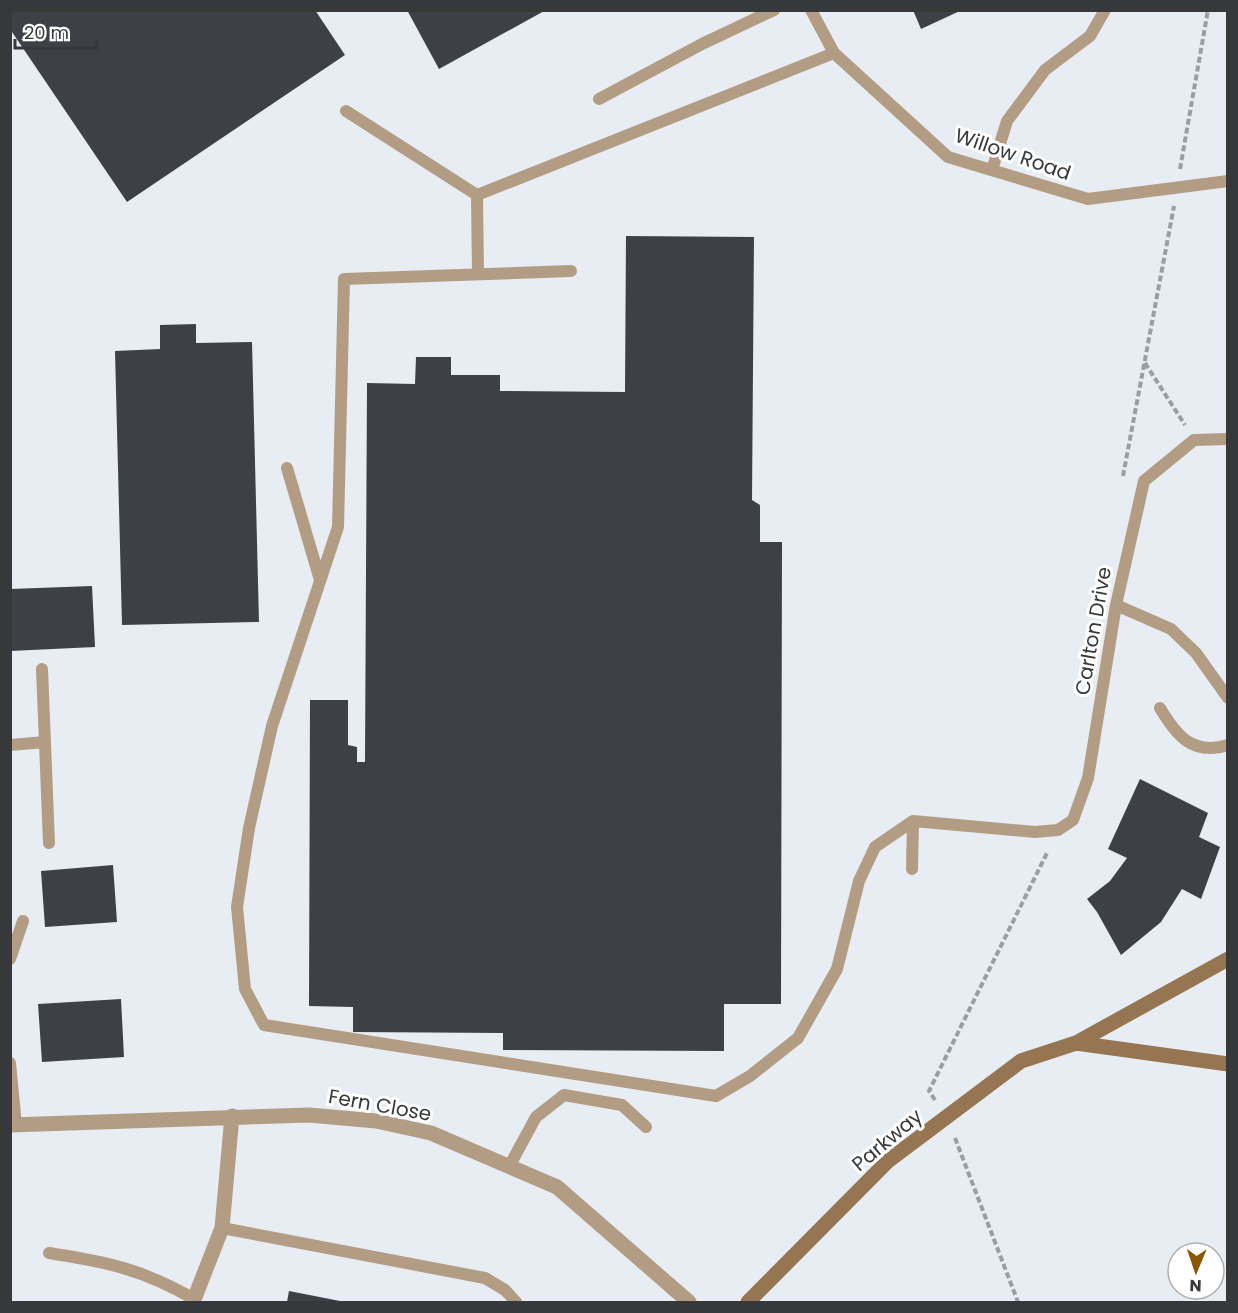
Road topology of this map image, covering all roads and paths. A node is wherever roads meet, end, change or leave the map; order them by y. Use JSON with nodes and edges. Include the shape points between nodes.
{"nodes":[{"id":1,"x":774,"y":10,"type":"edge"},
{"id":2,"x":811,"y":10,"type":"edge"},
{"id":3,"x":1105,"y":10,"type":"edge"},
{"id":4,"x":1208,"y":10,"type":"edge"},
{"id":5,"x":834,"y":53,"type":"junction"},
{"id":6,"x":599,"y":99,"type":"dead end"},
{"id":7,"x":346,"y":111,"type":"dead end"},
{"id":8,"x":992,"y":170,"type":"junction"},
{"id":9,"x":1227,"y":181,"type":"edge"},
{"id":10,"x":1177,"y":188,"type":"junction"},
{"id":11,"x":477,"y":195,"type":"junction"},
{"id":12,"x":571,"y":271,"type":"dead end"},
{"id":13,"x":478,"y":274,"type":"junction"},
{"id":14,"x":1144,"y":363,"type":"junction"},
{"id":15,"x":1227,"y":439,"type":"edge"},
{"id":16,"x":1194,"y":440,"type":"junction"},
{"id":17,"x":287,"y":468,"type":"dead end"},
{"id":18,"x":1122,"y":483,"type":"dead end"},
{"id":19,"x":320,"y":580,"type":"junction"},
{"id":20,"x":1116,"y":605,"type":"junction"},
{"id":21,"x":42,"y":669,"type":"dead end"},
{"id":22,"x":1227,"y":698,"type":"edge"},
{"id":23,"x":1160,"y":708,"type":"dead end"},
{"id":24,"x":45,"y":742,"type":"junction"},
{"id":25,"x":10,"y":745,"type":"edge"},
{"id":26,"x":1227,"y":745,"type":"edge"},
{"id":27,"x":913,"y":821,"type":"junction"},
{"id":28,"x":1058,"y":830,"type":"junction"},
{"id":29,"x":49,"y":843,"type":"dead end"},
{"id":30,"x":912,"y":869,"type":"dead end"},
{"id":31,"x":23,"y":921,"type":"dead end"},
{"id":32,"x":10,"y":959,"type":"edge"},
{"id":33,"x":1227,"y":959,"type":"edge"},
{"id":34,"x":1076,"y":1043,"type":"junction"},
{"id":35,"x":10,"y":1063,"type":"edge"},
{"id":36,"x":1227,"y":1064,"type":"edge"},
{"id":37,"x":232,"y":1116,"type":"junction"},
{"id":38,"x":947,"y":1117,"type":"junction"},
{"id":39,"x":13,"y":1125,"type":"edge"},
{"id":40,"x":646,"y":1127,"type":"dead end"},
{"id":41,"x":510,"y":1165,"type":"junction"},
{"id":42,"x":222,"y":1228,"type":"junction"},
{"id":43,"x":48,"y":1253,"type":"dead end"},
{"id":44,"x":193,"y":1301,"type":"edge"},
{"id":45,"x":516,"y":1302,"type":"edge"},
{"id":46,"x":689,"y":1302,"type":"edge"},
{"id":47,"x":748,"y":1302,"type":"edge"},
{"id":48,"x":1018,"y":1302,"type":"edge"}],
"edges":[{"from":1,"to":6,"type":"lane"},
{"from":2,"to":5,"type":"lane","name":"Willow Road"},
{"from":3,"to":8,"type":"lane","via":[[1090,36],[1045,70],[1007,122]]},
{"from":4,"to":10,"type":"path"},
{"from":5,"to":8,"type":"lane","name":"Willow Road","via":[[948,157]]},
{"from":5,"to":11,"type":"lane"},
{"from":7,"to":11,"type":"lane"},
{"from":8,"to":10,"type":"lane","name":"Willow Road","via":[[1088,200]]},
{"from":9,"to":10,"type":"lane","name":"Willow Road"},
{"from":10,"to":14,"type":"path"},
{"from":11,"to":13,"type":"lane"},
{"from":12,"to":13,"type":"lane"},
{"from":13,"to":19,"type":"lane","via":[[344,279],[338,527]]},
{"from":14,"to":16,"type":"path"},
{"from":14,"to":18,"type":"path"},
{"from":15,"to":16,"type":"lane"},
{"from":16,"to":20,"type":"lane","name":"Carlton Drive","via":[[1144,481]]},
{"from":17,"to":19,"type":"lane"},
{"from":19,"to":27,"type":"lane","via":[[272,726],[249,828],[237,907],[245,990],[264,1024],[716,1096],[750,1076],[798,1038],[837,969],[860,881],[874,847]]},
{"from":20,"to":22,"type":"lane","via":[[1171,629],[1196,653]]},
{"from":20,"to":28,"type":"lane","name":"Carlton Drive","via":[[1088,778],[1073,819]]},
{"from":21,"to":24,"type":"lane"},
{"from":23,"to":26,"type":"lane","via":[[1174,731],[1189,744]]},
{"from":24,"to":25,"type":"lane"},
{"from":24,"to":29,"type":"lane"},
{"from":27,"to":28,"type":"lane","via":[[1010,831]]},
{"from":27,"to":30,"type":"lane"},
{"from":28,"to":38,"type":"path","via":[[929,1091]]},
{"from":31,"to":32,"type":"lane"},
{"from":33,"to":34,"type":"street","name":"Parkway"},
{"from":34,"to":36,"type":"street"},
{"from":34,"to":38,"type":"street","name":"Parkway","via":[[1021,1061]]},
{"from":35,"to":39,"type":"lane"},
{"from":37,"to":39,"type":"street","name":"Fern Close"},
{"from":37,"to":41,"type":"street","name":"Fern Close","via":[[309,1114],[376,1121],[431,1133]]},
{"from":37,"to":42,"type":"street"},
{"from":38,"to":47,"type":"street","name":"Parkway","via":[[888,1161]]},
{"from":38,"to":48,"type":"path"},
{"from":40,"to":41,"type":"lane","via":[[622,1105],[564,1095],[536,1118]]},
{"from":41,"to":46,"type":"street","name":"Fern Close","via":[[557,1187]]},
{"from":42,"to":44,"type":"street"},
{"from":42,"to":45,"type":"lane","via":[[486,1278]]},
{"from":43,"to":44,"type":"lane","via":[[117,1264],[165,1282]]}]}
